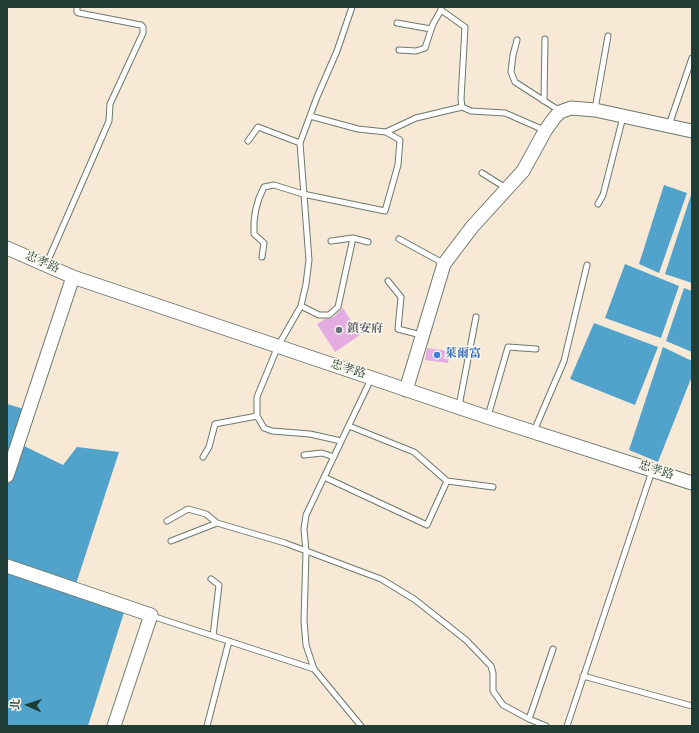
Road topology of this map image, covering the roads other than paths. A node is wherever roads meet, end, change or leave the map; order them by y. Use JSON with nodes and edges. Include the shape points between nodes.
{"nodes":[{"id":1,"x":77,"y":7,"type":"edge"},
{"id":2,"x":352,"y":7,"type":"edge"},
{"id":3,"x":441,"y":8,"type":"edge"},
{"id":4,"x":397,"y":23,"type":"dead end"},
{"id":5,"x":431,"y":29,"type":"junction"},
{"id":6,"x":608,"y":36,"type":"dead end"},
{"id":7,"x":545,"y":39,"type":"dead end"},
{"id":8,"x":517,"y":40,"type":"dead end"},
{"id":9,"x":399,"y":50,"type":"dead end"},
{"id":10,"x":692,"y":58,"type":"edge"},
{"id":11,"x":544,"y":101,"type":"junction"},
{"id":12,"x":462,"y":107,"type":"junction"},
{"id":13,"x":595,"y":110,"type":"junction"},
{"id":14,"x":560,"y":112,"type":"junction"},
{"id":15,"x":310,"y":116,"type":"junction"},
{"id":16,"x":623,"y":116,"type":"junction"},
{"id":17,"x":668,"y":126,"type":"junction"},
{"id":18,"x":545,"y":130,"type":"junction"},
{"id":19,"x":692,"y":131,"type":"edge"},
{"id":20,"x":386,"y":132,"type":"junction"},
{"id":21,"x":248,"y":141,"type":"dead end"},
{"id":22,"x":300,"y":144,"type":"junction"},
{"id":23,"x":482,"y":173,"type":"dead end"},
{"id":24,"x":506,"y":189,"type":"junction"},
{"id":25,"x":303,"y":194,"type":"junction"},
{"id":26,"x":598,"y":204,"type":"dead end"},
{"id":27,"x":353,"y":238,"type":"junction"},
{"id":28,"x":399,"y":239,"type":"dead end"},
{"id":29,"x":331,"y":240,"type":"dead end"},
{"id":30,"x":368,"y":242,"type":"dead end"},
{"id":31,"x":7,"y":248,"type":"edge"},
{"id":32,"x":262,"y":257,"type":"dead end"},
{"id":33,"x":444,"y":264,"type":"junction"},
{"id":34,"x":587,"y":264,"type":"dead end"},
{"id":35,"x":46,"y":266,"type":"junction"},
{"id":36,"x":73,"y":277,"type":"junction"},
{"id":37,"x":388,"y":281,"type":"dead end"},
{"id":38,"x":301,"y":306,"type":"junction"},
{"id":39,"x":476,"y":316,"type":"dead end"},
{"id":40,"x":422,"y":335,"type":"junction"},
{"id":41,"x":278,"y":346,"type":"junction"},
{"id":42,"x":536,"y":349,"type":"dead end"},
{"id":43,"x":372,"y":378,"type":"junction"},
{"id":44,"x":406,"y":390,"type":"junction"},
{"id":45,"x":459,"y":408,"type":"junction"},
{"id":46,"x":257,"y":416,"type":"junction"},
{"id":47,"x":487,"y":417,"type":"junction"},
{"id":48,"x":349,"y":426,"type":"junction"},
{"id":49,"x":534,"y":431,"type":"junction"},
{"id":50,"x":341,"y":442,"type":"junction"},
{"id":51,"x":304,"y":455,"type":"dead end"},
{"id":52,"x":202,"y":457,"type":"dead end"},
{"id":53,"x":334,"y":457,"type":"junction"},
{"id":54,"x":652,"y":470,"type":"junction"},
{"id":55,"x":7,"y":476,"type":"edge"},
{"id":56,"x":324,"y":477,"type":"junction"},
{"id":57,"x":447,"y":481,"type":"junction"},
{"id":58,"x":692,"y":483,"type":"edge"},
{"id":59,"x":493,"y":487,"type":"dead end"},
{"id":60,"x":167,"y":521,"type":"dead end"},
{"id":61,"x":218,"y":523,"type":"junction"},
{"id":62,"x":171,"y":541,"type":"dead end"},
{"id":63,"x":306,"y":552,"type":"junction"},
{"id":64,"x":7,"y":566,"type":"edge"},
{"id":65,"x":211,"y":579,"type":"dead end"},
{"id":66,"x":151,"y":615,"type":"junction"},
{"id":67,"x":213,"y":636,"type":"junction"},
{"id":68,"x":229,"y":641,"type":"junction"},
{"id":69,"x":553,"y":648,"type":"dead end"},
{"id":70,"x":314,"y":669,"type":"junction"},
{"id":71,"x":583,"y":676,"type":"junction"},
{"id":72,"x":692,"y":706,"type":"edge"},
{"id":73,"x":530,"y":719,"type":"junction"},
{"id":74,"x":114,"y":726,"type":"edge"},
{"id":75,"x":206,"y":726,"type":"edge"},
{"id":76,"x":361,"y":726,"type":"edge"},
{"id":77,"x":546,"y":726,"type":"edge"},
{"id":78,"x":567,"y":726,"type":"edge"}],
"edges":[{"from":1,"to":35,"type":"lane","via":[[79,13],[141,25],[143,33],[110,104],[109,121]]},
{"from":2,"to":15,"type":"lane"},
{"from":3,"to":5,"type":"lane"},
{"from":3,"to":12,"type":"lane","via":[[465,27]]},
{"from":4,"to":5,"type":"lane"},
{"from":5,"to":9,"type":"lane","via":[[425,48],[416,51]]},
{"from":6,"to":13,"type":"lane"},
{"from":7,"to":11,"type":"lane"},
{"from":8,"to":11,"type":"lane","via":[[511,72],[515,82]]},
{"from":10,"to":17,"type":"lane"},
{"from":11,"to":14,"type":"lane"},
{"from":12,"to":18,"type":"lane","via":[[471,111],[505,113]]},
{"from":12,"to":20,"type":"lane","via":[[416,118]]},
{"from":13,"to":14,"type":"street","via":[[571,108]]},
{"from":13,"to":16,"type":"street"},
{"from":14,"to":18,"type":"street"},
{"from":15,"to":20,"type":"lane","via":[[358,129]]},
{"from":15,"to":22,"type":"lane"},
{"from":16,"to":17,"type":"street"},
{"from":16,"to":26,"type":"lane","via":[[603,195]]},
{"from":17,"to":19,"type":"street"},
{"from":18,"to":24,"type":"street","via":[[523,171]]},
{"from":20,"to":25,"type":"lane","via":[[400,140],[398,165],[385,211]]},
{"from":21,"to":22,"type":"lane","via":[[258,127]]},
{"from":22,"to":25,"type":"lane"},
{"from":23,"to":24,"type":"lane"},
{"from":24,"to":33,"type":"street"},
{"from":25,"to":32,"type":"lane","via":[[274,185],[264,186],[253,219],[254,234],[264,243]]},
{"from":25,"to":38,"type":"lane","via":[[309,260]]},
{"from":27,"to":29,"type":"lane"},
{"from":27,"to":30,"type":"lane"},
{"from":27,"to":38,"type":"lane","via":[[338,307],[329,315],[320,315]]},
{"from":28,"to":33,"type":"lane"},
{"from":31,"to":35,"type":"street","name":"忠孝路"},
{"from":33,"to":40,"type":"street"},
{"from":34,"to":49,"type":"lane","via":[[564,361]]},
{"from":35,"to":36,"type":"street","name":"忠孝路"},
{"from":36,"to":41,"type":"street","name":"忠孝路"},
{"from":36,"to":55,"type":"street"},
{"from":37,"to":40,"type":"lane","via":[[401,297],[398,329]]},
{"from":38,"to":41,"type":"lane"},
{"from":39,"to":45,"type":"lane"},
{"from":40,"to":44,"type":"street"},
{"from":41,"to":43,"type":"street","name":"忠孝路"},
{"from":41,"to":46,"type":"lane","via":[[257,397]]},
{"from":42,"to":47,"type":"lane","via":[[508,347]]},
{"from":43,"to":44,"type":"street","name":"忠孝路"},
{"from":43,"to":48,"type":"lane"},
{"from":44,"to":45,"type":"street","name":"忠孝路"},
{"from":45,"to":47,"type":"street","name":"忠孝路"},
{"from":46,"to":50,"type":"lane","via":[[264,428],[272,431],[310,434]]},
{"from":46,"to":52,"type":"lane","via":[[215,424],[209,447]]},
{"from":47,"to":49,"type":"street","name":"忠孝路"},
{"from":48,"to":50,"type":"lane"},
{"from":48,"to":57,"type":"lane","via":[[414,452]]},
{"from":49,"to":54,"type":"street","name":"忠孝路"},
{"from":50,"to":53,"type":"lane"},
{"from":51,"to":53,"type":"lane","via":[[322,453]]},
{"from":53,"to":56,"type":"lane"},
{"from":54,"to":58,"type":"street","name":"忠孝路"},
{"from":54,"to":71,"type":"lane"},
{"from":56,"to":57,"type":"lane","via":[[427,525]]},
{"from":56,"to":63,"type":"lane","via":[[306,515]]},
{"from":57,"to":59,"type":"lane"},
{"from":60,"to":61,"type":"lane","via":[[188,509],[206,514]]},
{"from":61,"to":62,"type":"lane"},
{"from":61,"to":63,"type":"lane"},
{"from":63,"to":70,"type":"lane","via":[[304,621],[306,645]]},
{"from":63,"to":73,"type":"lane","via":[[381,579],[414,599],[466,640],[487,661],[493,673],[493,691],[503,705]]},
{"from":64,"to":66,"type":"street"},
{"from":65,"to":67,"type":"lane","via":[[219,585]]},
{"from":66,"to":67,"type":"lane"},
{"from":66,"to":74,"type":"street"},
{"from":67,"to":68,"type":"lane"},
{"from":68,"to":70,"type":"lane"},
{"from":68,"to":75,"type":"lane"},
{"from":69,"to":73,"type":"lane"},
{"from":70,"to":76,"type":"lane"},
{"from":71,"to":72,"type":"lane"},
{"from":71,"to":78,"type":"lane"},
{"from":73,"to":77,"type":"lane"}]}
